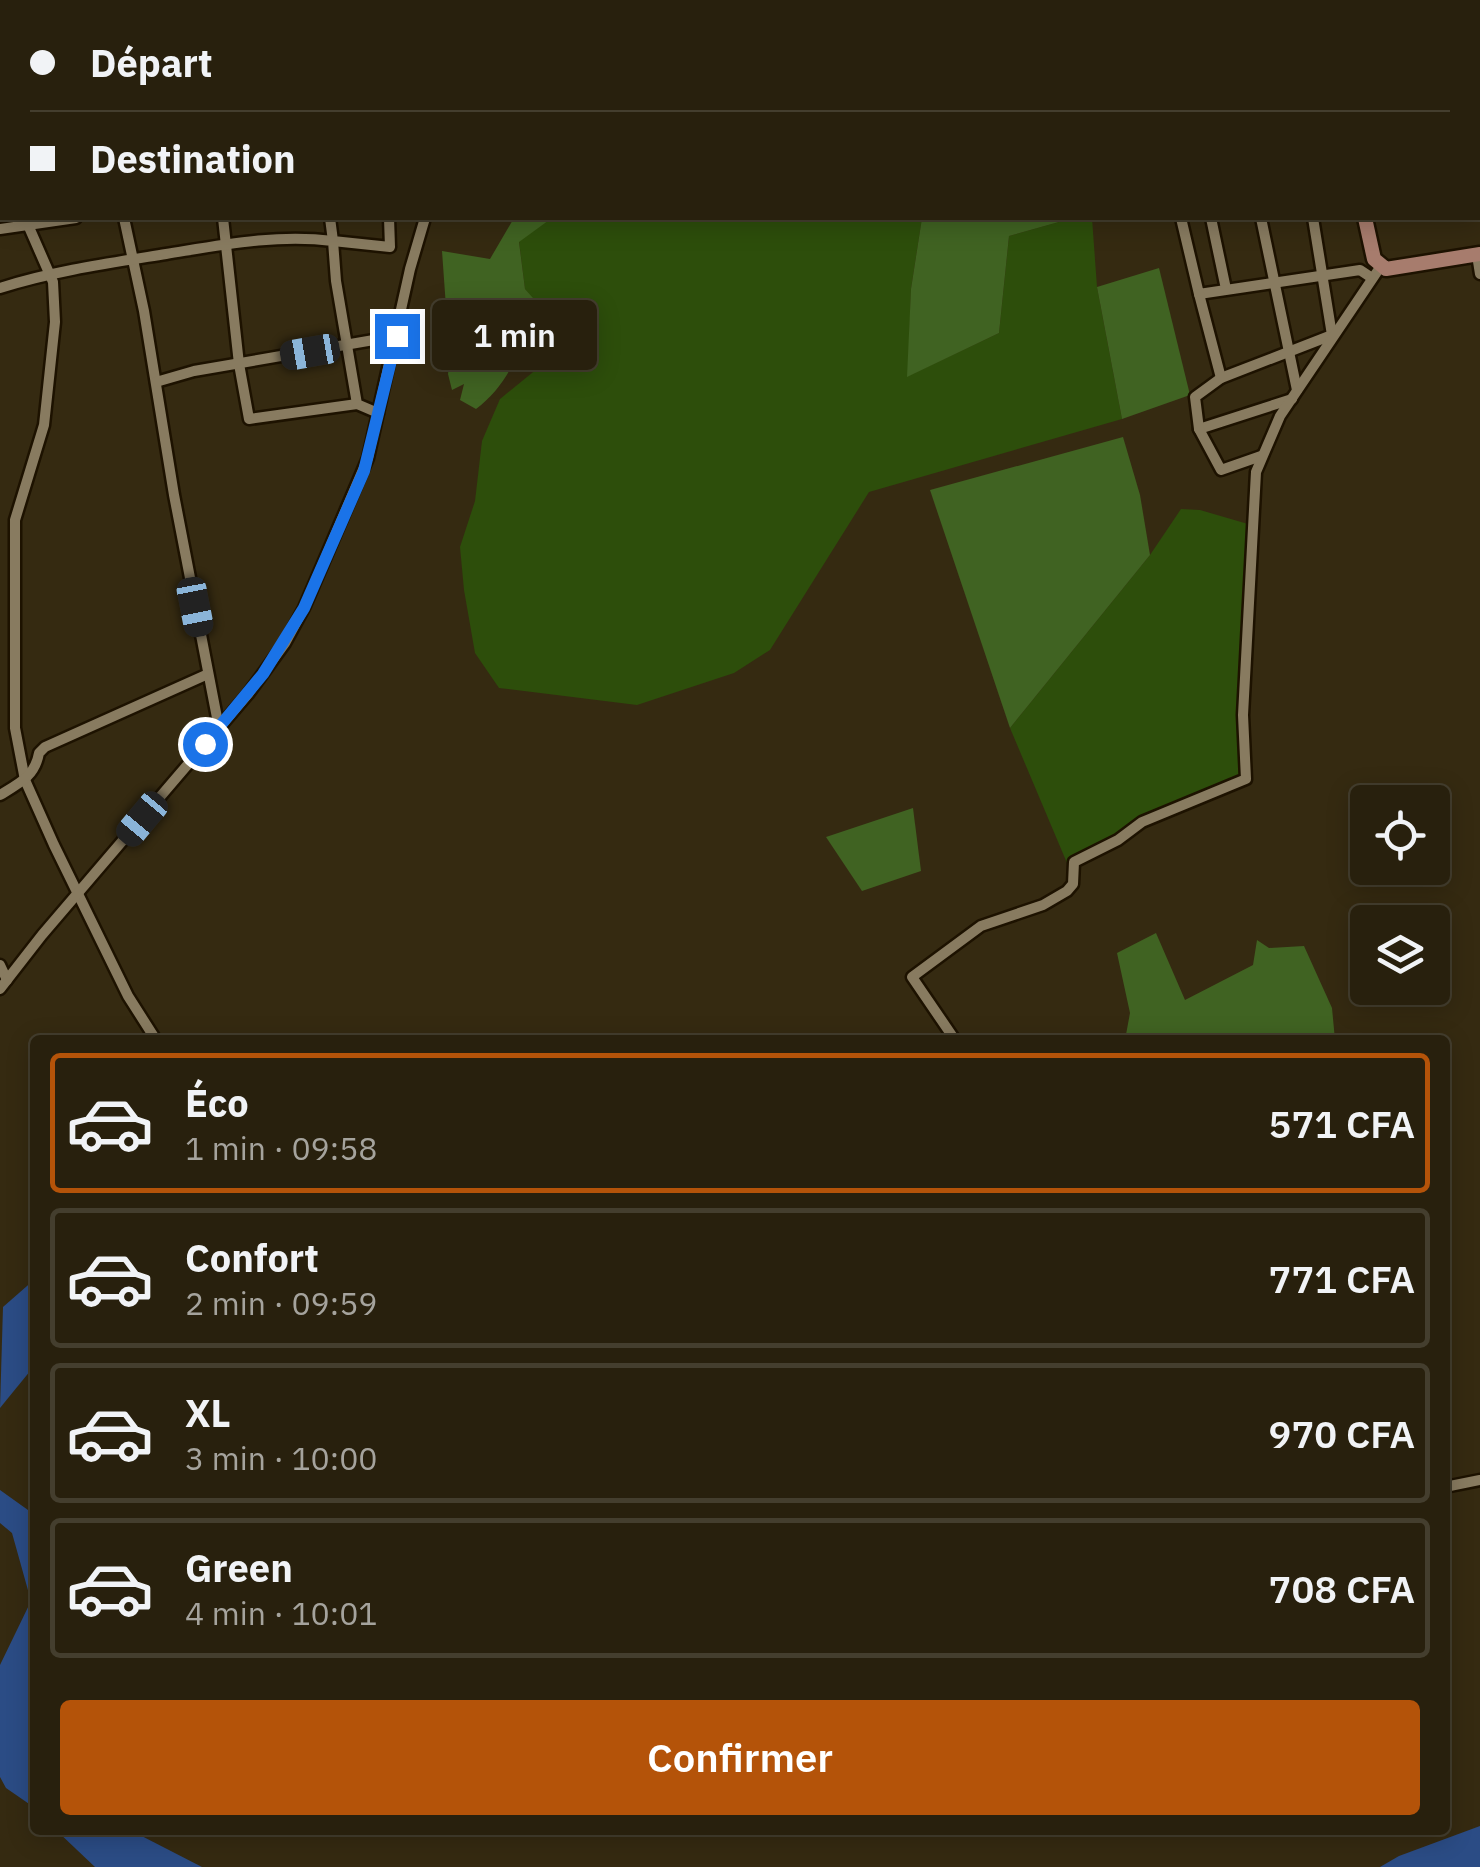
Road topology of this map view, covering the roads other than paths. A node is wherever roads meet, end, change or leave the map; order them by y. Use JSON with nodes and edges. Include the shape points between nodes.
{"nodes":[{"id":1,"x":124,"y":220,"type":"edge"},
{"id":2,"x":223,"y":220,"type":"edge"},
{"id":3,"x":330,"y":220,"type":"edge"},
{"id":4,"x":389,"y":220,"type":"edge"},
{"id":5,"x":424,"y":220,"type":"edge"},
{"id":6,"x":1181,"y":220,"type":"edge"},
{"id":7,"x":1211,"y":220,"type":"edge"},
{"id":8,"x":1261,"y":220,"type":"edge"},
{"id":9,"x":1313,"y":220,"type":"edge"},
{"id":10,"x":1365,"y":220,"type":"edge"},
{"id":11,"x":26,"y":221,"type":"edge"},
{"id":12,"x":0,"y":228,"type":"edge"},
{"id":13,"x":333,"y":240,"type":"junction"},
{"id":14,"x":226,"y":244,"type":"junction"},
{"id":15,"x":390,"y":247,"type":"junction"},
{"id":16,"x":414,"y":251,"type":"junction"},
{"id":17,"x":1478,"y":254,"type":"edge"},
{"id":18,"x":132,"y":260,"type":"junction"},
{"id":19,"x":1377,"y":272,"type":"junction"},
{"id":20,"x":1323,"y":274,"type":"junction"},
{"id":21,"x":1480,"y":274,"type":"edge"},
{"id":22,"x":48,"y":276,"type":"junction"},
{"id":23,"x":1273,"y":281,"type":"junction"},
{"id":24,"x":0,"y":288,"type":"edge"},
{"id":25,"x":1226,"y":290,"type":"junction"},
{"id":26,"x":1198,"y":294,"type":"junction"},
{"id":27,"x":397,"y":336,"type":"junction"},
{"id":28,"x":1332,"y":336,"type":"junction"},
{"id":29,"x":347,"y":345,"type":"junction"},
{"id":30,"x":1288,"y":352,"type":"junction"},
{"id":31,"x":239,"y":364,"type":"junction"},
{"id":32,"x":1221,"y":378,"type":"junction"},
{"id":33,"x":156,"y":382,"type":"junction"},
{"id":34,"x":1294,"y":395,"type":"junction"},
{"id":35,"x":357,"y":404,"type":"junction"},
{"id":36,"x":378,"y":413,"type":"junction"},
{"id":37,"x":1199,"y":429,"type":"junction"},
{"id":38,"x":1261,"y":456,"type":"junction"},
{"id":39,"x":208,"y":674,"type":"junction"},
{"id":40,"x":219,"y":728,"type":"junction"},
{"id":41,"x":25,"y":780,"type":"junction"},
{"id":42,"x":0,"y":795,"type":"edge"},
{"id":43,"x":77,"y":894,"type":"junction"},
{"id":44,"x":0,"y":965,"type":"edge"},
{"id":45,"x":4,"y":985,"type":"edge"},
{"id":46,"x":153,"y":1035,"type":"edge"},
{"id":47,"x":952,"y":1035,"type":"edge"},
{"id":48,"x":1480,"y":1480,"type":"edge"},
{"id":49,"x":1450,"y":1486,"type":"edge"}],
"edges":[{"from":1,"to":18,"type":"street"},
{"from":2,"to":14,"type":"street"},
{"from":3,"to":13,"type":"street"},
{"from":4,"to":15,"type":"street"},
{"from":5,"to":16,"type":"street"},
{"from":6,"to":26,"type":"street"},
{"from":7,"to":25,"type":"street"},
{"from":8,"to":23,"type":"street"},
{"from":9,"to":20,"type":"street"},
{"from":10,"to":19,"type":"street"},
{"from":11,"to":12,"type":"street"},
{"from":11,"to":22,"type":"street"},
{"from":13,"to":14,"type":"street","via":[[284,236]]},
{"from":13,"to":15,"type":"street"},
{"from":13,"to":29,"type":"street"},
{"from":14,"to":18,"type":"street"},
{"from":14,"to":31,"type":"street"},
{"from":15,"to":16,"type":"street"},
{"from":16,"to":27,"type":"street"},
{"from":17,"to":19,"type":"street"},
{"from":17,"to":21,"type":"street"},
{"from":18,"to":22,"type":"street"},
{"from":18,"to":33,"type":"street"},
{"from":19,"to":20,"type":"street"},
{"from":19,"to":28,"type":"street"},
{"from":20,"to":23,"type":"street"},
{"from":20,"to":28,"type":"street"},
{"from":22,"to":24,"type":"street"},
{"from":22,"to":41,"type":"street","via":[[55,322],[44,425],[15,520],[13,708]]},
{"from":23,"to":25,"type":"street"},
{"from":23,"to":30,"type":"street"},
{"from":25,"to":26,"type":"street"},
{"from":26,"to":32,"type":"street"},
{"from":27,"to":29,"type":"street"},
{"from":27,"to":36,"type":"street"},
{"from":28,"to":30,"type":"street"},
{"from":28,"to":34,"type":"street"},
{"from":29,"to":31,"type":"street"},
{"from":29,"to":35,"type":"street"},
{"from":30,"to":32,"type":"street"},
{"from":30,"to":34,"type":"street"},
{"from":31,"to":33,"type":"street"},
{"from":31,"to":35,"type":"street","via":[[249,419]]},
{"from":32,"to":37,"type":"street","via":[[1195,397]]},
{"from":33,"to":39,"type":"street"},
{"from":34,"to":37,"type":"street"},
{"from":34,"to":38,"type":"street"},
{"from":35,"to":36,"type":"street"},
{"from":36,"to":40,"type":"street","via":[[364,471],[304,608]]},
{"from":37,"to":38,"type":"street","via":[[1220,470]]},
{"from":38,"to":47,"type":"street","via":[[1252,511],[1246,779],[1134,826],[1074,862],[1068,890],[981,926],[912,977]]},
{"from":39,"to":40,"type":"street"},
{"from":39,"to":41,"type":"street","via":[[46,747]]},
{"from":40,"to":43,"type":"street"},
{"from":41,"to":42,"type":"street"},
{"from":41,"to":43,"type":"street"},
{"from":43,"to":45,"type":"street"},
{"from":43,"to":46,"type":"street"},
{"from":44,"to":45,"type":"street"},
{"from":48,"to":49,"type":"street"}]}
